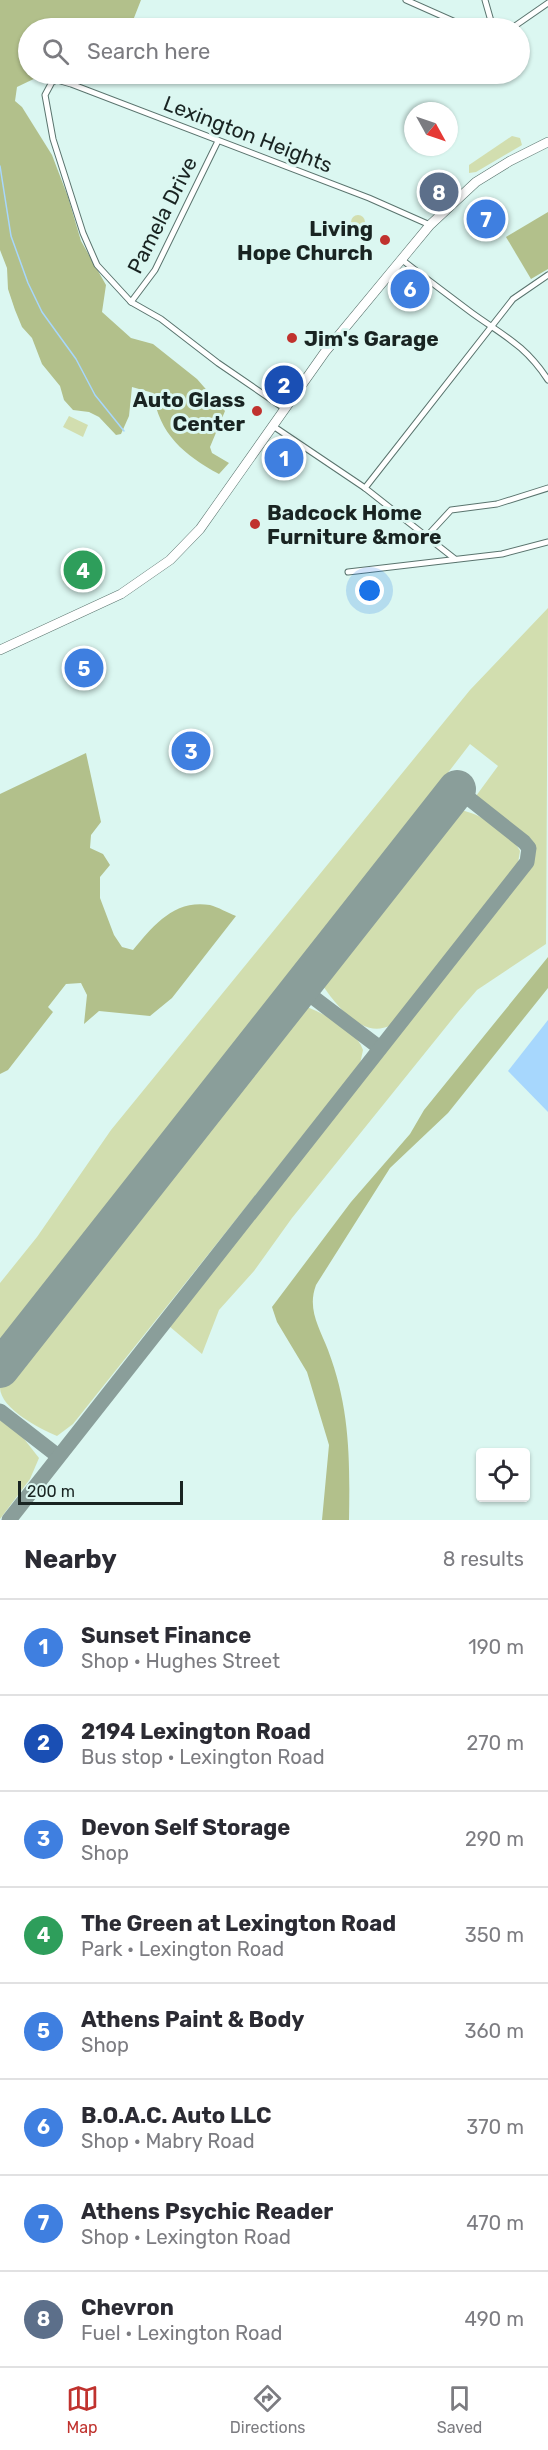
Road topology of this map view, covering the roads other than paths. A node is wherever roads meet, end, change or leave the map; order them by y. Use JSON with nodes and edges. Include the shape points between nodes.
{"nodes":[{"id":1,"x":406,"y":0,"type":"edge"},
{"id":2,"x":485,"y":0,"type":"edge"},
{"id":3,"x":548,"y":3,"type":"edge"},
{"id":4,"x":446,"y":18,"type":"edge"},
{"id":5,"x":491,"y":18,"type":"edge"},
{"id":6,"x":526,"y":18,"type":"edge"},
{"id":7,"x":51,"y":84,"type":"edge"},
{"id":8,"x":71,"y":84,"type":"edge"},
{"id":9,"x":218,"y":141,"type":"junction"},
{"id":10,"x":548,"y":142,"type":"edge"},
{"id":11,"x":430,"y":225,"type":"junction"},
{"id":12,"x":401,"y":259,"type":"junction"},
{"id":13,"x":548,"y":275,"type":"edge"},
{"id":14,"x":131,"y":302,"type":"junction"},
{"id":15,"x":491,"y":326,"type":"junction"},
{"id":16,"x":548,"y":380,"type":"edge"},
{"id":17,"x":285,"y":409,"type":"junction"},
{"id":18,"x":273,"y":426,"type":"junction"},
{"id":19,"x":365,"y":488,"type":"junction"},
{"id":20,"x":548,"y":488,"type":"edge"},
{"id":21,"x":427,"y":536,"type":"junction"},
{"id":22,"x":548,"y":542,"type":"edge"},
{"id":23,"x":455,"y":559,"type":"junction"},
{"id":24,"x":348,"y":572,"type":"dead end"},
{"id":25,"x":0,"y":650,"type":"edge"}],
"edges":[{"from":1,"to":4,"type":"street"},
{"from":2,"to":5,"type":"street"},
{"from":3,"to":6,"type":"street"},
{"from":7,"to":14,"type":"street","name":"Lexington Heights","via":[[45,95],[53,139],[83,234],[97,265]]},
{"from":8,"to":9,"type":"street","name":"Lexington Heights"},
{"from":9,"to":11,"type":"street","name":"Lexington Heights"},
{"from":9,"to":14,"type":"street","name":"Pamela Drive","via":[[155,270]]},
{"from":10,"to":11,"type":"highway","via":[[483,177]]},
{"from":11,"to":12,"type":"highway"},
{"from":12,"to":15,"type":"street"},
{"from":12,"to":17,"type":"highway","via":[[325,352]]},
{"from":13,"to":15,"type":"street","via":[[516,296]]},
{"from":14,"to":17,"type":"street","name":"Lexington Heights","via":[[161,319]]},
{"from":15,"to":16,"type":"street","via":[[520,344]]},
{"from":15,"to":19,"type":"street"},
{"from":17,"to":18,"type":"highway"},
{"from":18,"to":19,"type":"street"},
{"from":18,"to":25,"type":"highway","via":[[200,529],[153,574],[121,594]]},
{"from":19,"to":21,"type":"street"},
{"from":20,"to":21,"type":"street","via":[[497,504],[451,510]]},
{"from":21,"to":23,"type":"street"},
{"from":22,"to":23,"type":"street","via":[[502,554]]},
{"from":23,"to":24,"type":"street"}]}
